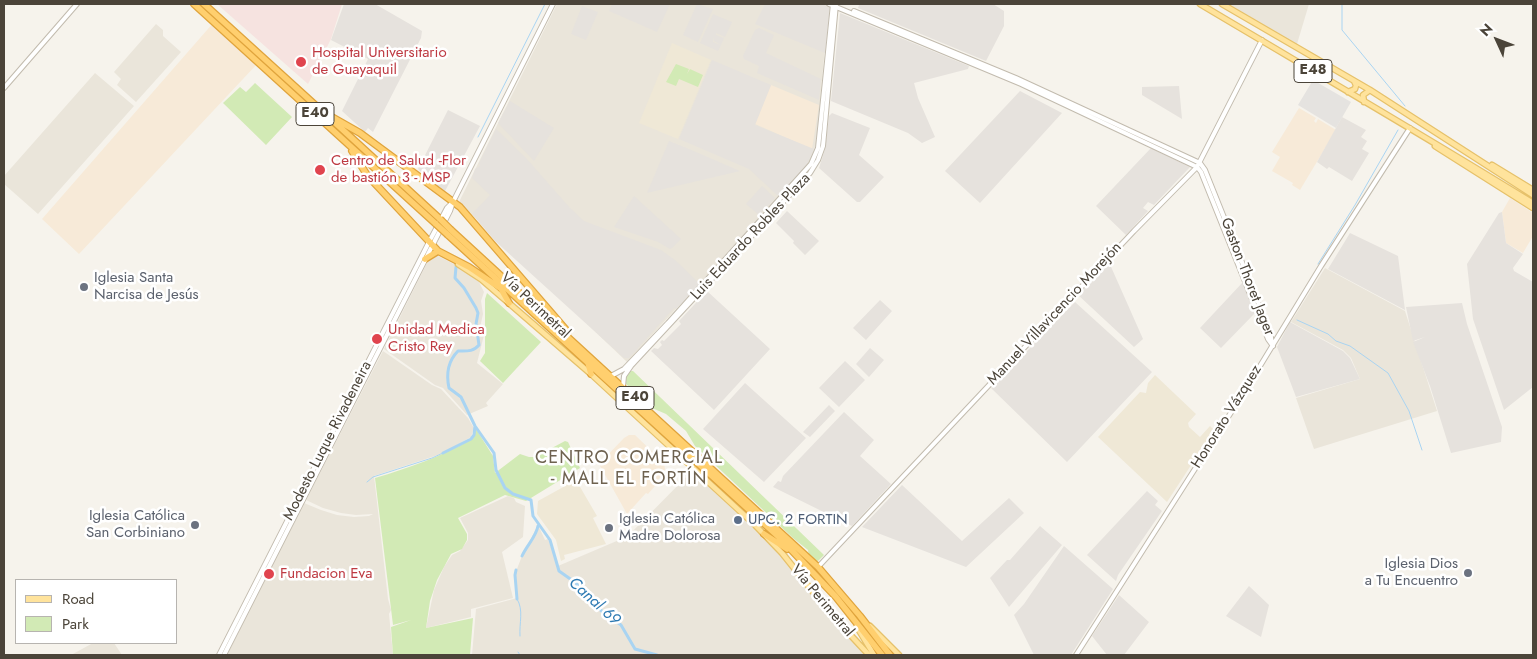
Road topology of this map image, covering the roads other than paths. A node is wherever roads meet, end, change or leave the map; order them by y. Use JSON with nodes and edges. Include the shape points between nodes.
{"nodes":[{"id":1,"x":77,"y":4,"type":"edge"},
{"id":2,"x":194,"y":4,"type":"edge"},
{"id":3,"x":204,"y":4,"type":"edge"},
{"id":4,"x":552,"y":4,"type":"edge"},
{"id":5,"x":834,"y":4,"type":"edge"},
{"id":6,"x":1200,"y":4,"type":"edge"},
{"id":7,"x":1222,"y":4,"type":"edge"},
{"id":8,"x":1262,"y":40,"type":"junction"},
{"id":9,"x":1354,"y":80,"type":"junction"},
{"id":10,"x":4,"y":88,"type":"edge"},
{"id":11,"x":1370,"y":90,"type":"junction"},
{"id":12,"x":1347,"y":92,"type":"junction"},
{"id":13,"x":1364,"y":103,"type":"junction"},
{"id":14,"x":323,"y":112,"type":"junction"},
{"id":15,"x":1410,"y":128,"type":"junction"},
{"id":16,"x":1432,"y":141,"type":"junction"},
{"id":17,"x":348,"y":144,"type":"junction"},
{"id":18,"x":1462,"y":149,"type":"junction"},
{"id":19,"x":1198,"y":165,"type":"junction"},
{"id":20,"x":1533,"y":190,"type":"edge"},
{"id":21,"x":1533,"y":195,"type":"edge"},
{"id":22,"x":453,"y":202,"type":"junction"},
{"id":23,"x":1533,"y":203,"type":"edge"},
{"id":24,"x":1533,"y":208,"type":"edge"},
{"id":25,"x":438,"y":222,"type":"junction"},
{"id":26,"x":450,"y":232,"type":"junction"},
{"id":27,"x":431,"y":243,"type":"junction"},
{"id":28,"x":438,"y":251,"type":"junction"},
{"id":29,"x":425,"y":259,"type":"junction"},
{"id":30,"x":497,"y":280,"type":"junction"},
{"id":31,"x":501,"y":289,"type":"junction"},
{"id":32,"x":519,"y":300,"type":"junction"},
{"id":33,"x":509,"y":303,"type":"junction"},
{"id":34,"x":1272,"y":346,"type":"junction"},
{"id":35,"x":584,"y":352,"type":"junction"},
{"id":36,"x":588,"y":363,"type":"junction"},
{"id":37,"x":591,"y":374,"type":"junction"},
{"id":38,"x":611,"y":376,"type":"junction"},
{"id":39,"x":623,"y":386,"type":"junction"},
{"id":40,"x":764,"y":534,"type":"junction"},
{"id":41,"x":278,"y":539,"type":"junction"},
{"id":42,"x":281,"y":545,"type":"junction"},
{"id":43,"x":797,"y":556,"type":"junction"},
{"id":44,"x":264,"y":567,"type":"junction"},
{"id":45,"x":818,"y":567,"type":"junction"},
{"id":46,"x":265,"y":575,"type":"junction"},
{"id":47,"x":847,"y":610,"type":"junction"},
{"id":48,"x":860,"y":616,"type":"junction"},
{"id":49,"x":225,"y":645,"type":"junction"},
{"id":50,"x":219,"y":655,"type":"edge"},
{"id":51,"x":224,"y":655,"type":"edge"},
{"id":52,"x":869,"y":655,"type":"edge"},
{"id":53,"x":874,"y":655,"type":"edge"},
{"id":54,"x":882,"y":655,"type":"edge"},
{"id":55,"x":890,"y":655,"type":"edge"},
{"id":56,"x":899,"y":655,"type":"edge"},
{"id":57,"x":1076,"y":655,"type":"edge"}],
"edges":[{"from":1,"to":10,"type":"street"},
{"from":2,"to":17,"type":"highway","name":"Vía Perimetral","number":"E40"},
{"from":3,"to":14,"type":"highway","name":"Vía Perimetral","number":"E40"},
{"from":4,"to":22,"type":"street","name":"Modesto Luque Rivadeneira"},
{"from":5,"to":19,"type":"street","via":[[1016,78]]},
{"from":5,"to":38,"type":"street","name":"Luis Eduardo Robles Plaza","via":[[818,148],[811,164],[686,304],[624,369]]},
{"from":5,"to":39,"type":"street","name":"Luis Eduardo Robles Plaza","via":[[823,146],[815,168],[631,366],[624,376]]},
{"from":6,"to":8,"type":"main road","number":"E48"},
{"from":7,"to":9,"type":"main road","number":"E48"},
{"from":8,"to":12,"type":"main road","number":"E48"},
{"from":8,"to":19,"type":"street","name":"Manuel Villavicencio Morejón"},
{"from":9,"to":11,"type":"main road","number":"E48"},
{"from":9,"to":12,"type":"main road","via":[[1355,89]]},
{"from":11,"to":13,"type":"main road","via":[[1363,95]]},
{"from":11,"to":18,"type":"main road","number":"E48"},
{"from":12,"to":13,"type":"main road","number":"E48"},
{"from":13,"to":15,"type":"main road","number":"E48"},
{"from":14,"to":22,"type":"highway","via":[[360,133]]},
{"from":14,"to":25,"type":"highway","name":"Vía Perimetral","number":"E40"},
{"from":15,"to":16,"type":"main road","number":"E48"},
{"from":15,"to":34,"type":"street","name":"Honorato Vázquez"},
{"from":16,"to":23,"type":"main road","number":"E48"},
{"from":16,"to":24,"type":"main road","number":"E48","via":[[1435,146]]},
{"from":17,"to":25,"type":"highway","name":"Vía Perimetral","number":"E40"},
{"from":17,"to":27,"type":"highway","via":[[367,174]]},
{"from":18,"to":20,"type":"main road","number":"E48"},
{"from":18,"to":21,"type":"main road","number":"E48"},
{"from":19,"to":34,"type":"street","name":"Gaston Thoret Jager","via":[[1205,170],[1270,332]]},
{"from":19,"to":45,"type":"street","name":"Manuel Villavicencio Morejón"},
{"from":22,"to":27,"type":"street","name":"Modesto Luque Rivadeneira"},
{"from":22,"to":35,"type":"highway"},
{"from":25,"to":26,"type":"highway","name":"Vía Perimetral","number":"E40","bridge":true},
{"from":26,"to":30,"type":"highway","name":"Vía Perimetral","number":"E40"},
{"from":26,"to":35,"type":"highway","name":"Vía Perimetral","number":"E40"},
{"from":27,"to":28,"type":"highway"},
{"from":27,"to":29,"type":"street","name":"Modesto Luque Rivadeneira"},
{"from":27,"to":41,"type":"street","name":"Modesto Luque Rivadeneira"},
{"from":28,"to":29,"type":"highway"},
{"from":28,"to":31,"type":"highway"},
{"from":28,"to":33,"type":"main road","name":"Vía Perimetral","via":[[473,273]]},
{"from":29,"to":42,"type":"street","name":"Modesto Luque Rivadeneira"},
{"from":30,"to":31,"type":"highway"},
{"from":30,"to":32,"type":"highway","name":"Vía Perimetral","number":"E40"},
{"from":31,"to":32,"type":"highway"},
{"from":31,"to":33,"type":"highway"},
{"from":32,"to":36,"type":"highway","name":"Vía Perimetral","number":"E40"},
{"from":33,"to":37,"type":"main road","name":"Vía Perimetral"},
{"from":34,"to":57,"type":"street","name":"Honorato Vázquez"},
{"from":35,"to":38,"type":"highway","name":"Vía Perimetral","number":"E40"},
{"from":36,"to":37,"type":"highway"},
{"from":36,"to":43,"type":"highway","name":"Vía Perimetral","number":"E40"},
{"from":37,"to":40,"type":"main road","name":"Vía Perimetral"},
{"from":38,"to":39,"type":"highway","name":"Vía Perimetral","number":"E40"},
{"from":39,"to":45,"type":"highway","name":"Vía Perimetral","number":"E40"},
{"from":40,"to":43,"type":"highway"},
{"from":40,"to":52,"type":"main road","name":"Vía Perimetral"},
{"from":41,"to":42,"type":"street"},
{"from":41,"to":44,"type":"street","name":"Modesto Luque Rivadeneira"},
{"from":42,"to":46,"type":"street","name":"Modesto Luque Rivadeneira"},
{"from":43,"to":47,"type":"highway","name":"Vía Perimetral","number":"E40"},
{"from":44,"to":46,"type":"street"},
{"from":44,"to":49,"type":"street","name":"Modesto Luque Rivadeneira"},
{"from":45,"to":48,"type":"highway","name":"Vía Perimetral","number":"E40"},
{"from":46,"to":51,"type":"street","name":"Modesto Luque Rivadeneira"},
{"from":47,"to":53,"type":"main road","name":"Vía Perimetral"},
{"from":47,"to":54,"type":"highway","name":"Vía Perimetral","number":"E40"},
{"from":48,"to":55,"type":"highway","name":"Vía Perimetral","number":"E40"},
{"from":48,"to":56,"type":"main road","name":"Vía Perimetral"},
{"from":49,"to":50,"type":"street","name":"Modesto Luque Rivadeneira"},
{"from":49,"to":51,"type":"street"}]}
